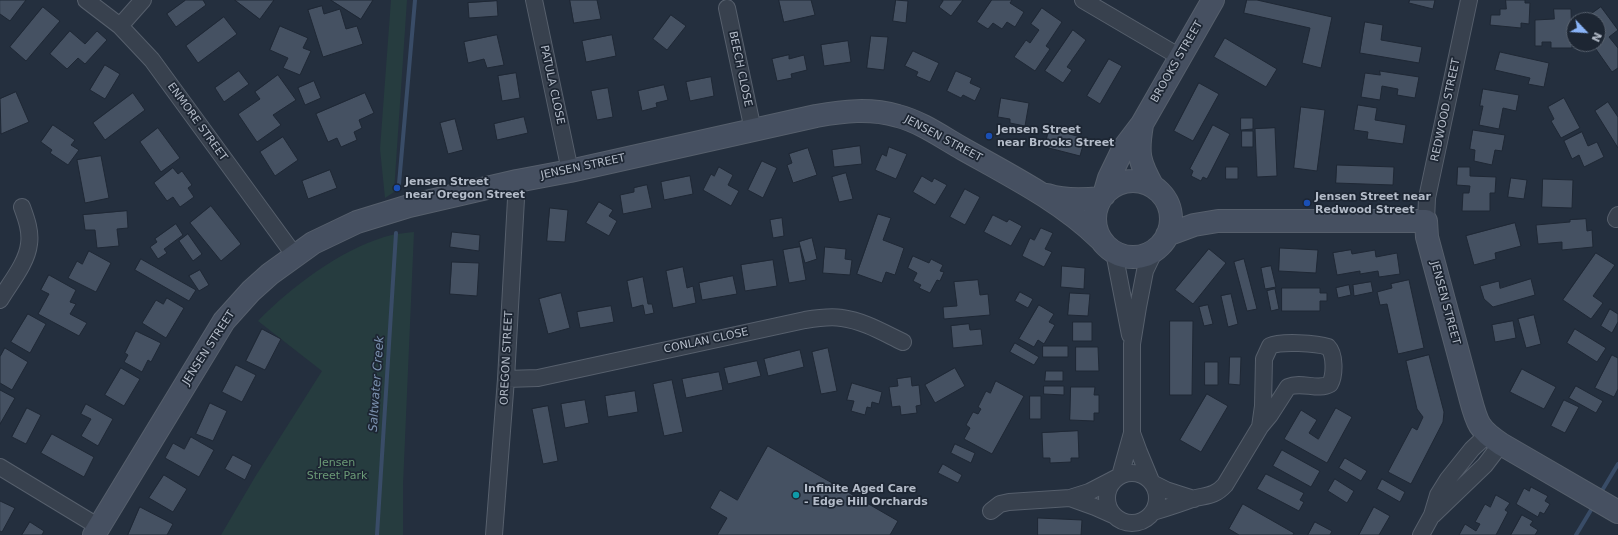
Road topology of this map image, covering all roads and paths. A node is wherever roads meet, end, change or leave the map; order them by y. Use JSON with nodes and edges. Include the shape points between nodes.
{"nodes":[{"id":1,"x":86,"y":0,"type":"edge"},
{"id":2,"x":143,"y":0,"type":"edge"},
{"id":3,"x":534,"y":0,"type":"edge"},
{"id":4,"x":1083,"y":0,"type":"edge"},
{"id":5,"x":1213,"y":0,"type":"edge"},
{"id":6,"x":1469,"y":0,"type":"edge"},
{"id":7,"x":727,"y":8,"type":"dead end"},
{"id":8,"x":120,"y":26,"type":"junction"},
{"id":9,"x":1180,"y":56,"type":"junction"},
{"id":10,"x":1142,"y":124,"type":"junction"},
{"id":11,"x":753,"y":130,"type":"junction"},
{"id":12,"x":570,"y":171,"type":"junction"},
{"id":13,"x":517,"y":181,"type":"junction"},
{"id":14,"x":1153,"y":187,"type":"junction"},
{"id":15,"x":1040,"y":192,"type":"junction"},
{"id":16,"x":1102,"y":196,"type":"junction"},
{"id":17,"x":1168,"y":206,"type":"junction"},
{"id":18,"x":22,"y":207,"type":"dead end"},
{"id":19,"x":1218,"y":221,"type":"junction"},
{"id":20,"x":1426,"y":221,"type":"junction"},
{"id":21,"x":1161,"y":242,"type":"junction"},
{"id":22,"x":1107,"y":246,"type":"junction"},
{"id":23,"x":295,"y":256,"type":"junction"},
{"id":24,"x":0,"y":300,"type":"edge"},
{"id":25,"x":903,"y":342,"type":"dead end"},
{"id":26,"x":1132,"y":344,"type":"junction"},
{"id":27,"x":506,"y":379,"type":"junction"},
{"id":28,"x":1260,"y":427,"type":"junction"},
{"id":29,"x":1132,"y":433,"type":"junction"},
{"id":30,"x":1494,"y":439,"type":"junction"},
{"id":31,"x":0,"y":467,"type":"edge"},
{"id":32,"x":1118,"y":477,"type":"junction"},
{"id":33,"x":1152,"y":482,"type":"junction"},
{"id":34,"x":1070,"y":498,"type":"junction"},
{"id":35,"x":1194,"y":499,"type":"junction"},
{"id":36,"x":1614,"y":510,"type":"edge"},
{"id":37,"x":991,"y":511,"type":"dead end"},
{"id":38,"x":1151,"y":514,"type":"junction"},
{"id":39,"x":1115,"y":516,"type":"junction"},
{"id":40,"x":96,"y":531,"type":"edge"},
{"id":41,"x":494,"y":535,"type":"edge"},
{"id":42,"x":1123,"y":535,"type":"edge"},
{"id":43,"x":1141,"y":535,"type":"edge"},
{"id":44,"x":1421,"y":535,"type":"edge"}],
"edges":[{"from":1,"to":8,"type":"street","name":"ENMORE STREET"},
{"from":2,"to":8,"type":"street"},
{"from":3,"to":12,"type":"street","name":"PATULA CLOSE"},
{"from":4,"to":9,"type":"street"},
{"from":5,"to":9,"type":"street","name":"BROOKS STREET"},
{"from":6,"to":20,"type":"street","name":"REDWOOD STREET","via":[[1427,198]]},
{"from":7,"to":11,"type":"street","name":"BEECH CLOSE"},
{"from":8,"to":23,"type":"street","name":"ENMORE STREET","via":[[152,60]]},
{"from":9,"to":10,"type":"street","name":"BROOKS STREET"},
{"from":10,"to":14,"type":"street","name":"BROOKS STREET","via":[[1138,144],[1139,156]]},
{"from":10,"to":16,"type":"street","name":"BROOKS STREET","via":[[1123,149]]},
{"from":11,"to":12,"type":"street","name":"JENSEN STREET"},
{"from":11,"to":15,"type":"street","name":"JENSEN STREET","via":[[834,112],[865,110],[888,113],[922,126]]},
{"from":12,"to":13,"type":"street","name":"JENSEN STREET"},
{"from":13,"to":23,"type":"street","name":"JENSEN STREET","via":[[409,206],[370,218],[313,243]]},
{"from":13,"to":27,"type":"street","name":"OREGON STREET"},
{"from":14,"to":16,"type":"street","via":[[1136,181],[1124,182]]},
{"from":14,"to":17,"type":"street","via":[[1162,195]]},
{"from":15,"to":16,"type":"street","name":"JENSEN STREET","via":[[1058,198],[1088,199]]},
{"from":15,"to":22,"type":"street","name":"JENSEN STREET","via":[[1085,225]]},
{"from":16,"to":22,"type":"street","via":[[1095,215],[1096,228]]},
{"from":17,"to":19,"type":"street"},
{"from":17,"to":21,"type":"street","via":[[1170,218]]},
{"from":18,"to":24,"type":"street","via":[[27,220],[29,244],[23,261]]},
{"from":19,"to":20,"type":"street"},
{"from":19,"to":21,"type":"street","via":[[1194,225]]},
{"from":20,"to":30,"type":"street","name":"JENSEN STREET","via":[[1427,237],[1476,417]]},
{"from":21,"to":22,"type":"street","via":[[1144,256],[1132,257]]},
{"from":21,"to":26,"type":"street","via":[[1145,272]]},
{"from":22,"to":26,"type":"street"},
{"from":23,"to":40,"type":"street","name":"JENSEN STREET","via":[[251,291],[224,321]]},
{"from":25,"to":27,"type":"street","name":"CONLAN CLOSE","via":[[859,322],[826,317],[538,378]]},
{"from":26,"to":29,"type":"street"},
{"from":27,"to":41,"type":"street","name":"OREGON STREET"},
{"from":28,"to":28,"type":"street","via":[[1263,367],[1265,354],[1270,346],[1321,344],[1328,347],[1332,353],[1334,372],[1330,384],[1288,387]]},
{"from":28,"to":35,"type":"street","via":[[1225,485],[1212,495]]},
{"from":29,"to":32,"type":"street"},
{"from":29,"to":33,"type":"street"},
{"from":30,"to":36,"type":"street"},
{"from":30,"to":44,"type":"street","via":[[1472,449],[1448,479],[1438,495],[1432,515]]},
{"from":31,"to":40,"type":"street"},
{"from":32,"to":33,"type":"street","via":[[1136,472]]},
{"from":32,"to":34,"type":"street","via":[[1098,488]]},
{"from":32,"to":39,"type":"street","via":[[1110,484],[1107,496],[1109,508]]},
{"from":33,"to":35,"type":"street","via":[[1166,490]]},
{"from":33,"to":38,"type":"street","via":[[1158,496],[1157,505]]},
{"from":34,"to":37,"type":"street","via":[[1009,502],[1000,504]]},
{"from":34,"to":39,"type":"street"},
{"from":35,"to":38,"type":"street"},
{"from":38,"to":39,"type":"street","via":[[1136,523],[1124,522]]},
{"from":38,"to":43,"type":"street"},
{"from":39,"to":42,"type":"street"}]}
